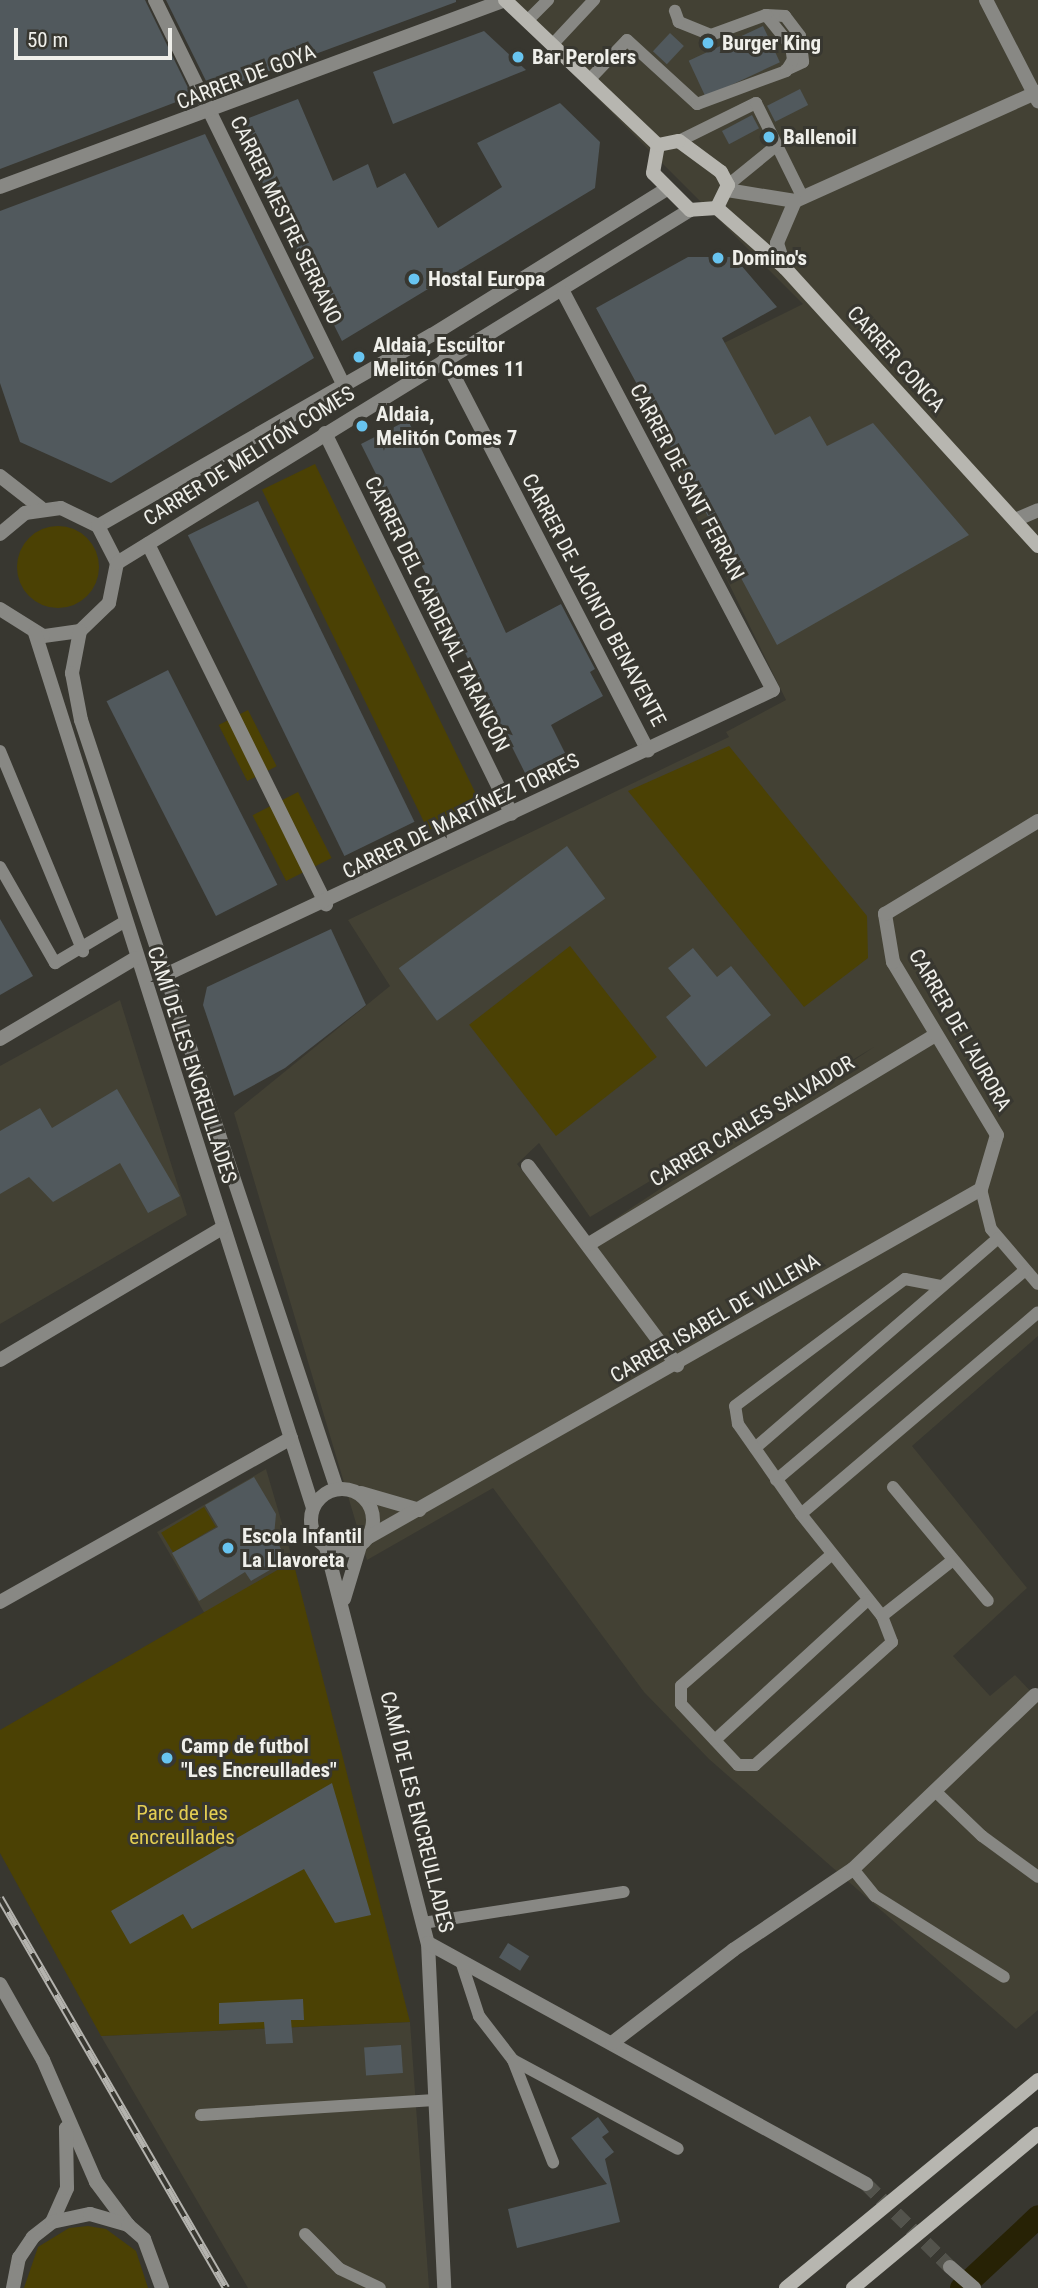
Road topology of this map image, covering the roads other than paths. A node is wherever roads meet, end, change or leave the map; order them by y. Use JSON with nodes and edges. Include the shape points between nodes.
{"nodes":[{"id":1,"x":155,"y":0,"type":"edge"},
{"id":2,"x":505,"y":0,"type":"edge"},
{"id":3,"x":548,"y":0,"type":"edge"},
{"id":4,"x":986,"y":0,"type":"edge"},
{"id":5,"x":589,"y":1,"type":"edge"},
{"id":6,"x":675,"y":11,"type":"dead end"},
{"id":7,"x":527,"y":21,"type":"junction"},
{"id":8,"x":552,"y":45,"type":"junction"},
{"id":9,"x":589,"y":80,"type":"junction"},
{"id":10,"x":1036,"y":96,"type":"edge"},
{"id":11,"x":211,"y":114,"type":"junction"},
{"id":12,"x":680,"y":141,"type":"junction"},
{"id":13,"x":658,"y":145,"type":"junction"},
{"id":14,"x":776,"y":145,"type":"junction"},
{"id":15,"x":0,"y":187,"type":"edge"},
{"id":16,"x":728,"y":188,"type":"junction"},
{"id":17,"x":665,"y":190,"type":"junction"},
{"id":18,"x":799,"y":199,"type":"junction"},
{"id":19,"x":717,"y":208,"type":"junction"},
{"id":20,"x":690,"y":210,"type":"junction"},
{"id":21,"x":785,"y":268,"type":"junction"},
{"id":22,"x":564,"y":293,"type":"junction"},
{"id":23,"x":445,"y":359,"type":"junction"},
{"id":24,"x":344,"y":383,"type":"junction"},
{"id":25,"x":325,"y":433,"type":"junction"},
{"id":26,"x":0,"y":476,"type":"edge"},
{"id":27,"x":41,"y":508,"type":"junction"},
{"id":28,"x":1038,"y":510,"type":"edge"},
{"id":29,"x":1015,"y":520,"type":"junction"},
{"id":30,"x":98,"y":526,"type":"junction"},
{"id":31,"x":0,"y":534,"type":"edge"},
{"id":32,"x":148,"y":544,"type":"junction"},
{"id":33,"x":1038,"y":545,"type":"edge"},
{"id":34,"x":117,"y":563,"type":"junction"},
{"id":35,"x":0,"y":609,"type":"edge"},
{"id":36,"x":80,"y":631,"type":"junction"},
{"id":37,"x":35,"y":634,"type":"junction"},
{"id":38,"x":774,"y":690,"type":"joint"},
{"id":39,"x":648,"y":750,"type":"junction"},
{"id":40,"x":0,"y":751,"type":"edge"},
{"id":41,"x":512,"y":814,"type":"junction"},
{"id":42,"x":1038,"y":821,"type":"edge"},
{"id":43,"x":0,"y":867,"type":"edge"},
{"id":44,"x":326,"y":904,"type":"junction"},
{"id":45,"x":124,"y":922,"type":"junction"},
{"id":46,"x":83,"y":951,"type":"junction"},
{"id":47,"x":136,"y":958,"type":"junction"},
{"id":48,"x":165,"y":975,"type":"junction"},
{"id":49,"x":936,"y":1035,"type":"junction"},
{"id":50,"x":0,"y":1039,"type":"edge"},
{"id":51,"x":528,"y":1166,"type":"dead end"},
{"id":52,"x":981,"y":1189,"type":"junction"},
{"id":53,"x":222,"y":1228,"type":"junction"},
{"id":54,"x":998,"y":1238,"type":"junction"},
{"id":55,"x":589,"y":1244,"type":"junction"},
{"id":56,"x":1025,"y":1270,"type":"junction"},
{"id":57,"x":1038,"y":1284,"type":"edge"},
{"id":58,"x":940,"y":1286,"type":"junction"},
{"id":59,"x":1038,"y":1312,"type":"edge"},
{"id":60,"x":0,"y":1360,"type":"edge"},
{"id":61,"x":677,"y":1365,"type":"junction"},
{"id":62,"x":291,"y":1438,"type":"junction"},
{"id":63,"x":755,"y":1448,"type":"junction"},
{"id":64,"x":776,"y":1480,"type":"junction"},
{"id":65,"x":893,"y":1487,"type":"dead end"},
{"id":66,"x":337,"y":1489,"type":"junction"},
{"id":67,"x":357,"y":1492,"type":"junction"},
{"id":68,"x":313,"y":1508,"type":"junction"},
{"id":69,"x":420,"y":1510,"type":"junction"},
{"id":70,"x":801,"y":1514,"type":"junction"},
{"id":71,"x":365,"y":1541,"type":"junction"},
{"id":72,"x":326,"y":1547,"type":"junction"},
{"id":73,"x":831,"y":1555,"type":"junction"},
{"id":74,"x":953,"y":1560,"type":"junction"},
{"id":75,"x":344,"y":1599,"type":"junction"},
{"id":76,"x":868,"y":1600,"type":"junction"},
{"id":77,"x":988,"y":1601,"type":"dead end"},
{"id":78,"x":0,"y":1602,"type":"edge"},
{"id":79,"x":882,"y":1616,"type":"junction"},
{"id":80,"x":1035,"y":1695,"type":"dead end"},
{"id":81,"x":715,"y":1740,"type":"junction"},
{"id":82,"x":935,"y":1791,"type":"junction"},
{"id":83,"x":853,"y":1869,"type":"junction"},
{"id":84,"x":1038,"y":1877,"type":"edge"},
{"id":85,"x":624,"y":1892,"type":"dead end"},
{"id":86,"x":422,"y":1923,"type":"junction"},
{"id":87,"x":428,"y":1943,"type":"junction"},
{"id":88,"x":461,"y":1961,"type":"junction"},
{"id":89,"x":1004,"y":1977,"type":"dead end"},
{"id":90,"x":0,"y":1984,"type":"edge"},
{"id":91,"x":612,"y":2043,"type":"junction"},
{"id":92,"x":513,"y":2060,"type":"junction"},
{"id":93,"x":1038,"y":2080,"type":"edge"},
{"id":94,"x":431,"y":2100,"type":"junction"},
{"id":95,"x":201,"y":2115,"type":"dead end"},
{"id":96,"x":66,"y":2123,"type":"junction"},
{"id":97,"x":1038,"y":2134,"type":"edge"},
{"id":98,"x":678,"y":2148,"type":"dead end"},
{"id":99,"x":552,"y":2162,"type":"dead end"},
{"id":100,"x":866,"y":2184,"type":"tunnel mouth"},
{"id":101,"x":52,"y":2222,"type":"junction"},
{"id":102,"x":128,"y":2225,"type":"junction"},
{"id":103,"x":305,"y":2234,"type":"dead end"},
{"id":104,"x":950,"y":2267,"type":"tunnel mouth"},
{"id":105,"x":163,"y":2284,"type":"edge"},
{"id":106,"x":13,"y":2288,"type":"edge"},
{"id":107,"x":380,"y":2288,"type":"edge"},
{"id":108,"x":444,"y":2288,"type":"edge"},
{"id":109,"x":786,"y":2288,"type":"edge"},
{"id":110,"x":853,"y":2288,"type":"edge"},
{"id":111,"x":974,"y":2288,"type":"edge"}],
"edges":[{"from":1,"to":11,"type":"street","name":"CARRER MESTRE SERRANO"},
{"from":2,"to":7,"type":"street"},
{"from":2,"to":11,"type":"street","name":"CARRER DE GOYA"},
{"from":3,"to":7,"type":"lane"},
{"from":4,"to":10,"type":"street"},
{"from":5,"to":8,"type":"lane"},
{"from":6,"to":9,"type":"lane","via":[[678,22],[699,34],[766,15],[791,46],[786,71],[697,104],[627,40]]},
{"from":7,"to":8,"type":"street"},
{"from":8,"to":9,"type":"street"},
{"from":9,"to":13,"type":"street"},
{"from":10,"to":18,"type":"street"},
{"from":11,"to":15,"type":"street","name":"CARRER DE GOYA"},
{"from":11,"to":24,"type":"street","name":"CARRER MESTRE SERRANO"},
{"from":12,"to":13,"type":"street"},
{"from":12,"to":14,"type":"lane","via":[[756,103]]},
{"from":12,"to":16,"type":"street","via":[[720,172]]},
{"from":13,"to":17,"type":"street","via":[[653,173]]},
{"from":14,"to":16,"type":"lane"},
{"from":14,"to":18,"type":"lane"},
{"from":16,"to":18,"type":"street"},
{"from":16,"to":19,"type":"street"},
{"from":17,"to":20,"type":"street"},
{"from":17,"to":24,"type":"street","name":"CARRER DE MELITÓN COMES"},
{"from":18,"to":21,"type":"street","via":[[777,243]]},
{"from":19,"to":20,"type":"street"},
{"from":19,"to":21,"type":"street","name":"CARRER CONCA"},
{"from":20,"to":22,"type":"street","name":"CARRER DE MELITÓN COMES"},
{"from":21,"to":29,"type":"street","name":"CARRER CONCA"},
{"from":22,"to":23,"type":"street","name":"CARRER DE MELITÓN COMES"},
{"from":22,"to":38,"type":"street","name":"CARRER DE SANT FERRAN"},
{"from":23,"to":25,"type":"street","name":"CARRER DE MELITÓN COMES"},
{"from":23,"to":39,"type":"street","name":"CARRER DE JACINTO BENAVENTE"},
{"from":24,"to":30,"type":"street","name":"CARRER DE MELITÓN COMES"},
{"from":25,"to":32,"type":"street","name":"CARRER DE MELITÓN COMES"},
{"from":25,"to":41,"type":"street","name":"CARRER DEL CARDENAL TARANCÓN"},
{"from":26,"to":27,"type":"street"},
{"from":27,"to":30,"type":"street","via":[[81,514]]},
{"from":27,"to":31,"type":"street"},
{"from":28,"to":29,"type":"street"},
{"from":29,"to":33,"type":"street","name":"CARRER CONCA"},
{"from":30,"to":34,"type":"street"},
{"from":32,"to":34,"type":"street","name":"CARRER DE MELITÓN COMES"},
{"from":32,"to":44,"type":"street"},
{"from":34,"to":36,"type":"street","via":[[109,603]]},
{"from":35,"to":37,"type":"street"},
{"from":36,"to":37,"type":"street"},
{"from":36,"to":48,"type":"street","name":"CAMÍ DE LES ENCREULLADES","via":[[74,692]]},
{"from":37,"to":45,"type":"street","name":"CAMÍ DE LES ENCREULLADES"},
{"from":38,"to":39,"type":"street","name":"CARRER DE MARTÍNEZ TORRES"},
{"from":39,"to":41,"type":"street","name":"CARRER DE MARTÍNEZ TORRES"},
{"from":40,"to":46,"type":"lane"},
{"from":41,"to":44,"type":"street","name":"CARRER DE MARTÍNEZ TORRES"},
{"from":42,"to":49,"type":"street","name":"CARRER DE L'AURORA","via":[[885,914],[892,962]]},
{"from":43,"to":46,"type":"lane","via":[[55,963]]},
{"from":44,"to":48,"type":"street","name":"CARRER DE MARTÍNEZ TORRES"},
{"from":45,"to":46,"type":"lane"},
{"from":45,"to":47,"type":"street","name":"CAMÍ DE LES ENCREULLADES"},
{"from":47,"to":50,"type":"street"},
{"from":47,"to":53,"type":"street","name":"CAMÍ DE LES ENCREULLADES"},
{"from":48,"to":66,"type":"street","name":"CAMÍ DE LES ENCREULLADES"},
{"from":49,"to":52,"type":"street","name":"CARRER DE L'AURORA","via":[[997,1135]]},
{"from":49,"to":55,"type":"street","name":"CARRER CARLES SALVADOR"},
{"from":51,"to":55,"type":"street"},
{"from":52,"to":54,"type":"lane"},
{"from":52,"to":61,"type":"street","name":"CARRER ISABEL DE VILLENA"},
{"from":53,"to":60,"type":"street"},
{"from":53,"to":62,"type":"street","name":"CAMÍ DE LES ENCREULLADES"},
{"from":54,"to":56,"type":"lane"},
{"from":54,"to":58,"type":"lane"},
{"from":55,"to":61,"type":"street"},
{"from":56,"to":57,"type":"lane"},
{"from":56,"to":64,"type":"lane"},
{"from":58,"to":63,"type":"lane"},
{"from":58,"to":63,"type":"lane","via":[[905,1279],[750,1391],[735,1406],[738,1424]]},
{"from":59,"to":70,"type":"lane"},
{"from":61,"to":69,"type":"street","name":"CARRER ISABEL DE VILLENA"},
{"from":62,"to":68,"type":"street","name":"CAMÍ DE LES ENCREULLADES"},
{"from":62,"to":78,"type":"street"},
{"from":63,"to":64,"type":"lane"},
{"from":64,"to":70,"type":"lane"},
{"from":65,"to":74,"type":"lane"},
{"from":66,"to":67,"type":"street"},
{"from":66,"to":68,"type":"street"},
{"from":67,"to":69,"type":"street"},
{"from":67,"to":71,"type":"street","via":[[374,1517]]},
{"from":68,"to":72,"type":"street","via":[[312,1528]]},
{"from":69,"to":71,"type":"street","name":"CARRER ISABEL DE VILLENA"},
{"from":70,"to":73,"type":"lane"},
{"from":71,"to":72,"type":"street","via":[[343,1552]]},
{"from":71,"to":75,"type":"street"},
{"from":72,"to":75,"type":"street","name":"CAMÍ DE LES ENCREULLADES"},
{"from":73,"to":76,"type":"lane"},
{"from":73,"to":81,"type":"lane","via":[[681,1686],[681,1704]]},
{"from":74,"to":77,"type":"lane"},
{"from":74,"to":79,"type":"lane"},
{"from":75,"to":86,"type":"street","name":"CAMÍ DE LES ENCREULLADES"},
{"from":76,"to":79,"type":"lane"},
{"from":76,"to":81,"type":"lane"},
{"from":79,"to":81,"type":"lane","via":[[892,1642],[755,1765],[738,1765]]},
{"from":80,"to":82,"type":"street"},
{"from":82,"to":83,"type":"street"},
{"from":82,"to":84,"type":"lane","via":[[982,1836]]},
{"from":83,"to":89,"type":"lane","via":[[875,1896]]},
{"from":83,"to":91,"type":"street","via":[[733,1950]]},
{"from":85,"to":86,"type":"lane"},
{"from":86,"to":87,"type":"street","name":"CAMÍ DE LES ENCREULLADES"},
{"from":87,"to":88,"type":"street"},
{"from":87,"to":94,"type":"street","name":"CAMÍ DE LES ENCREULLADES"},
{"from":88,"to":91,"type":"street"},
{"from":88,"to":92,"type":"lane","via":[[479,2016]]},
{"from":90,"to":96,"type":"street","via":[[43,2060]]},
{"from":91,"to":100,"type":"street"},
{"from":92,"to":98,"type":"lane"},
{"from":92,"to":99,"type":"lane"},
{"from":93,"to":109,"type":"street"},
{"from":94,"to":95,"type":"lane"},
{"from":94,"to":108,"type":"street","name":"CAMÍ DE LES ENCREULLADES"},
{"from":96,"to":101,"type":"street","via":[[67,2188]]},
{"from":96,"to":102,"type":"street"},
{"from":97,"to":110,"type":"street"},
{"from":101,"to":102,"type":"street","via":[[90,2214]]},
{"from":101,"to":106,"type":"street","via":[[19,2258]]},
{"from":102,"to":105,"type":"street","via":[[144,2239]]},
{"from":103,"to":107,"type":"lane","via":[[340,2269]]},
{"from":104,"to":111,"type":"street"}]}
